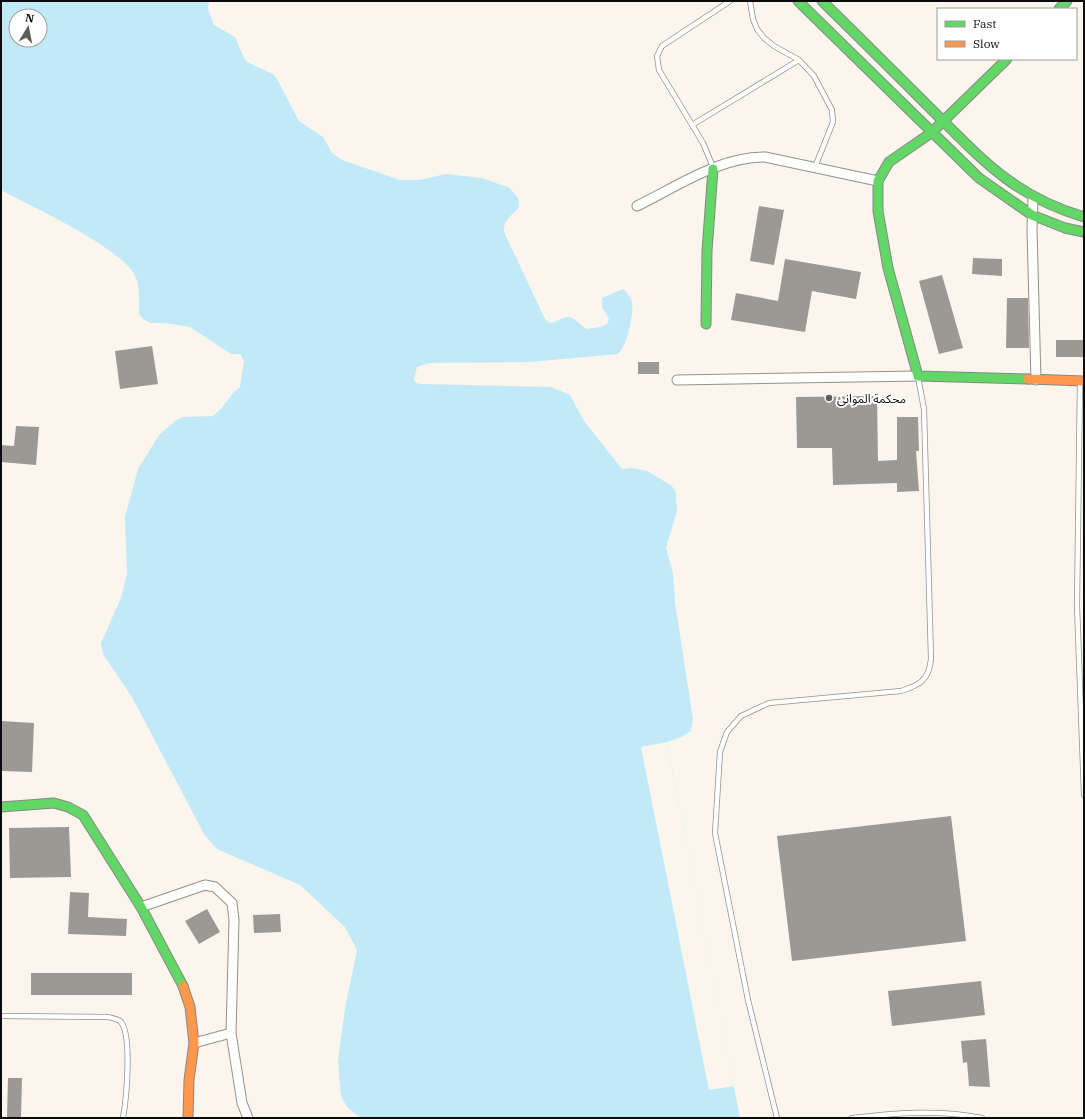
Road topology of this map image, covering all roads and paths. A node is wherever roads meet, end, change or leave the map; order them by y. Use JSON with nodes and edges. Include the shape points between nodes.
{"nodes":[{"id":1,"x":730,"y":1,"type":"edge"},
{"id":2,"x":750,"y":1,"type":"edge"},
{"id":3,"x":798,"y":1,"type":"edge"},
{"id":4,"x":822,"y":1,"type":"edge"},
{"id":5,"x":799,"y":60,"type":"junction"},
{"id":6,"x":1006,"y":60,"type":"edge"},
{"id":7,"x":943,"y":121,"type":"junction"},
{"id":8,"x":692,"y":125,"type":"junction"},
{"id":9,"x":931,"y":133,"type":"junction"},
{"id":10,"x":815,"y":167,"type":"junction"},
{"id":11,"x":713,"y":169,"type":"junction"},
{"id":12,"x":878,"y":181,"type":"junction"},
{"id":13,"x":1034,"y":199,"type":"junction"},
{"id":14,"x":637,"y":206,"type":"dead end"},
{"id":15,"x":1032,"y":215,"type":"junction"},
{"id":16,"x":1084,"y":218,"type":"edge"},
{"id":17,"x":1084,"y":232,"type":"edge"},
{"id":18,"x":706,"y":324,"type":"dead end"},
{"id":19,"x":918,"y":376,"type":"junction"},
{"id":20,"x":677,"y":380,"type":"dead end"},
{"id":21,"x":1036,"y":380,"type":"junction"},
{"id":22,"x":1082,"y":381,"type":"edge"},
{"id":23,"x":1084,"y":795,"type":"edge"},
{"id":24,"x":1,"y":807,"type":"edge"},
{"id":25,"x":141,"y":907,"type":"junction"},
{"id":26,"x":1,"y":1016,"type":"edge"},
{"id":27,"x":231,"y":1033,"type":"junction"},
{"id":28,"x":194,"y":1043,"type":"junction"},
{"id":29,"x":123,"y":1118,"type":"edge"},
{"id":30,"x":188,"y":1118,"type":"edge"},
{"id":31,"x":248,"y":1118,"type":"edge"},
{"id":32,"x":777,"y":1118,"type":"edge"},
{"id":33,"x":852,"y":1118,"type":"edge"},
{"id":34,"x":982,"y":1118,"type":"edge"}],
"edges":[{"from":1,"to":8,"type":"lane","via":[[658,51],[659,70]]},
{"from":2,"to":5,"type":"lane","via":[[753,19],[764,38]]},
{"from":3,"to":9,"type":"street"},
{"from":4,"to":7,"type":"street"},
{"from":5,"to":8,"type":"lane"},
{"from":5,"to":10,"type":"lane","via":[[814,76],[832,110],[833,122]]},
{"from":6,"to":7,"type":"street"},
{"from":7,"to":9,"type":"street"},
{"from":7,"to":13,"type":"street","via":[[993,170]]},
{"from":8,"to":11,"type":"lane","via":[[703,143]]},
{"from":9,"to":12,"type":"street","via":[[889,162]]},
{"from":9,"to":15,"type":"street","via":[[979,178]]},
{"from":10,"to":11,"type":"street","via":[[765,157],[749,157]]},
{"from":10,"to":12,"type":"street"},
{"from":11,"to":14,"type":"street"},
{"from":11,"to":18,"type":"street"},
{"from":12,"to":19,"type":"street","via":[[878,211],[888,268]]},
{"from":13,"to":15,"type":"street"},
{"from":13,"to":16,"type":"street"},
{"from":15,"to":17,"type":"street","via":[[1065,228]]},
{"from":15,"to":21,"type":"street"},
{"from":19,"to":20,"type":"street"},
{"from":19,"to":21,"type":"street"},
{"from":19,"to":32,"type":"lane","via":[[924,409],[932,659],[926,678],[920,684],[901,691],[769,704],[740,716],[727,732],[720,752],[715,833],[748,1000]]},
{"from":21,"to":22,"type":"street"},
{"from":22,"to":23,"type":"lane","via":[[1078,606]]},
{"from":24,"to":25,"type":"street","via":[[54,803],[82,815],[94,830]]},
{"from":25,"to":27,"type":"street","via":[[205,885],[215,887],[232,903],[234,920]]},
{"from":25,"to":28,"type":"street","via":[[180,978],[190,1007]]},
{"from":26,"to":29,"type":"lane","via":[[108,1017],[120,1021],[125,1030],[128,1055],[127,1096]]},
{"from":27,"to":28,"type":"street"},
{"from":27,"to":31,"type":"street","via":[[242,1102]]},
{"from":28,"to":30,"type":"street"},
{"from":33,"to":34,"type":"lane","via":[[905,1112],[964,1114]]}]}
